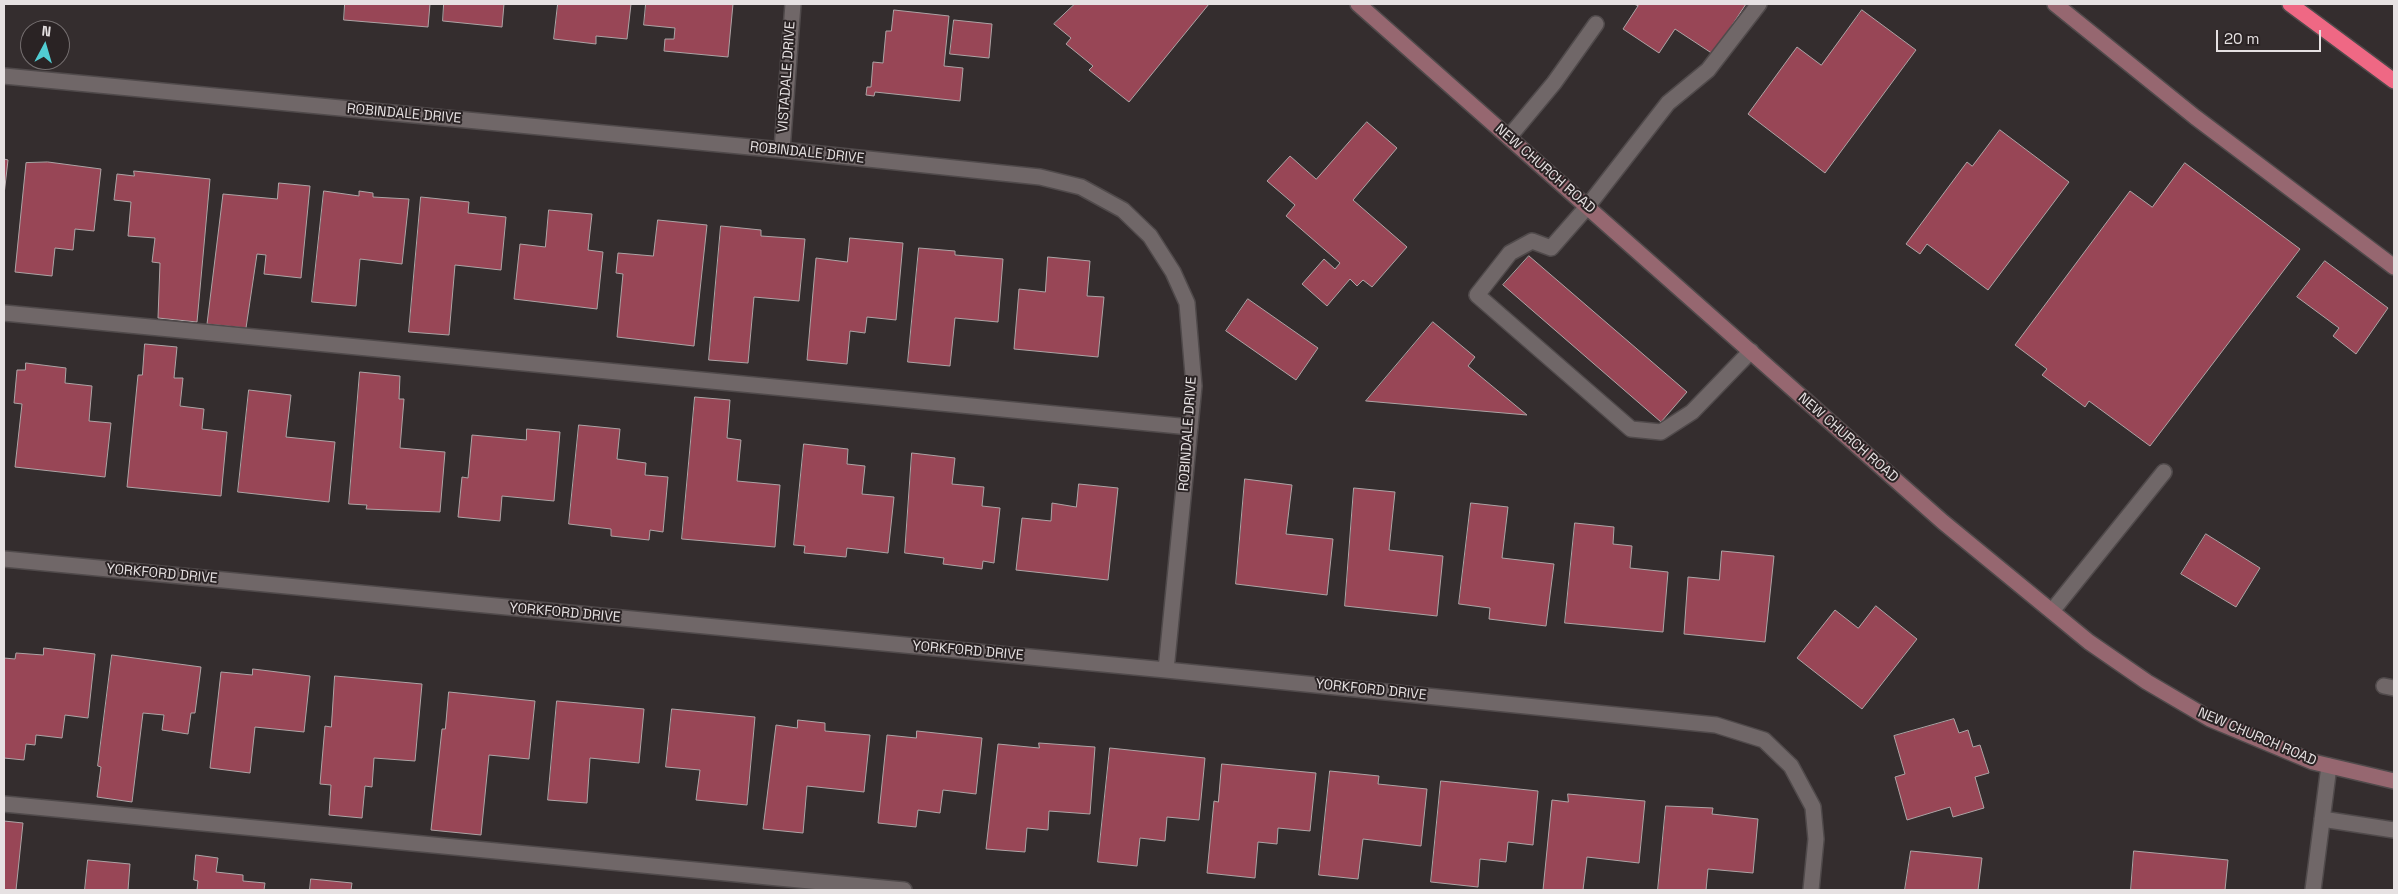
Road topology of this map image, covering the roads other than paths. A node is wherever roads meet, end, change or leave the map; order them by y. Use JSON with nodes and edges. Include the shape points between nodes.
{"nodes":[{"id":1,"x":793,"y":4,"type":"edge"},
{"id":2,"x":1358,"y":4,"type":"edge"},
{"id":3,"x":1759,"y":4,"type":"edge"},
{"id":4,"x":2055,"y":4,"type":"edge"},
{"id":5,"x":2290,"y":4,"type":"edge"},
{"id":6,"x":1596,"y":24,"type":"dead end"},
{"id":7,"x":4,"y":76,"type":"edge"},
{"id":8,"x":2394,"y":80,"type":"edge"},
{"id":9,"x":1509,"y":137,"type":"junction"},
{"id":10,"x":782,"y":150,"type":"junction"},
{"id":11,"x":1587,"y":207,"type":"junction"},
{"id":12,"x":2393,"y":266,"type":"edge"},
{"id":13,"x":4,"y":313,"type":"edge"},
{"id":14,"x":1750,"y":351,"type":"junction"},
{"id":15,"x":1190,"y":427,"type":"junction"},
{"id":16,"x":2164,"y":472,"type":"dead end"},
{"id":17,"x":4,"y":559,"type":"edge"},
{"id":18,"x":2052,"y":611,"type":"junction"},
{"id":19,"x":1166,"y":670,"type":"junction"},
{"id":20,"x":2329,"y":766,"type":"junction"},
{"id":21,"x":2394,"y":781,"type":"edge"},
{"id":22,"x":4,"y":804,"type":"edge"},
{"id":23,"x":2322,"y":819,"type":"junction"},
{"id":24,"x":2394,"y":830,"type":"edge"},
{"id":25,"x":904,"y":890,"type":"edge"},
{"id":26,"x":1811,"y":890,"type":"edge"},
{"id":27,"x":2314,"y":890,"type":"edge"}],
"edges":[{"from":1,"to":10,"type":"street","name":"VISTADALE DRIVE"},
{"from":2,"to":9,"type":"street","name":"NEW CHURCH ROAD"},
{"from":3,"to":11,"type":"street","via":[[1708,70],[1668,103]]},
{"from":4,"to":12,"type":"street","via":[[2195,117]]},
{"from":5,"to":8,"type":"highway"},
{"from":6,"to":9,"type":"street","via":[[1554,83]]},
{"from":7,"to":10,"type":"street","name":"ROBINDALE DRIVE"},
{"from":9,"to":11,"type":"street","name":"NEW CHURCH ROAD"},
{"from":10,"to":15,"type":"street","name":"ROBINDALE DRIVE","via":[[1040,177],[1081,187],[1123,210],[1150,236],[1173,272],[1187,303],[1194,386]]},
{"from":11,"to":14,"type":"street","name":"NEW CHURCH ROAD"},
{"from":11,"to":14,"type":"street","via":[[1551,248],[1532,240],[1510,253],[1477,295],[1631,429],[1660,432],[1692,412]]},
{"from":13,"to":15,"type":"street"},
{"from":14,"to":18,"type":"street","name":"NEW CHURCH ROAD","via":[[1943,522]]},
{"from":15,"to":19,"type":"street","name":"ROBINDALE DRIVE"},
{"from":16,"to":18,"type":"street"},
{"from":17,"to":19,"type":"street","name":"YORKFORD DRIVE"},
{"from":18,"to":20,"type":"street","name":"NEW CHURCH ROAD","via":[[2089,642],[2147,682],[2210,719]]},
{"from":19,"to":26,"type":"street","name":"YORKFORD DRIVE","via":[[1716,725],[1764,740],[1791,766],[1813,807],[1816,839]]},
{"from":20,"to":21,"type":"street","name":"NEW CHURCH ROAD"},
{"from":20,"to":23,"type":"street"},
{"from":22,"to":25,"type":"street"},
{"from":23,"to":24,"type":"street"},
{"from":23,"to":27,"type":"street"}]}
